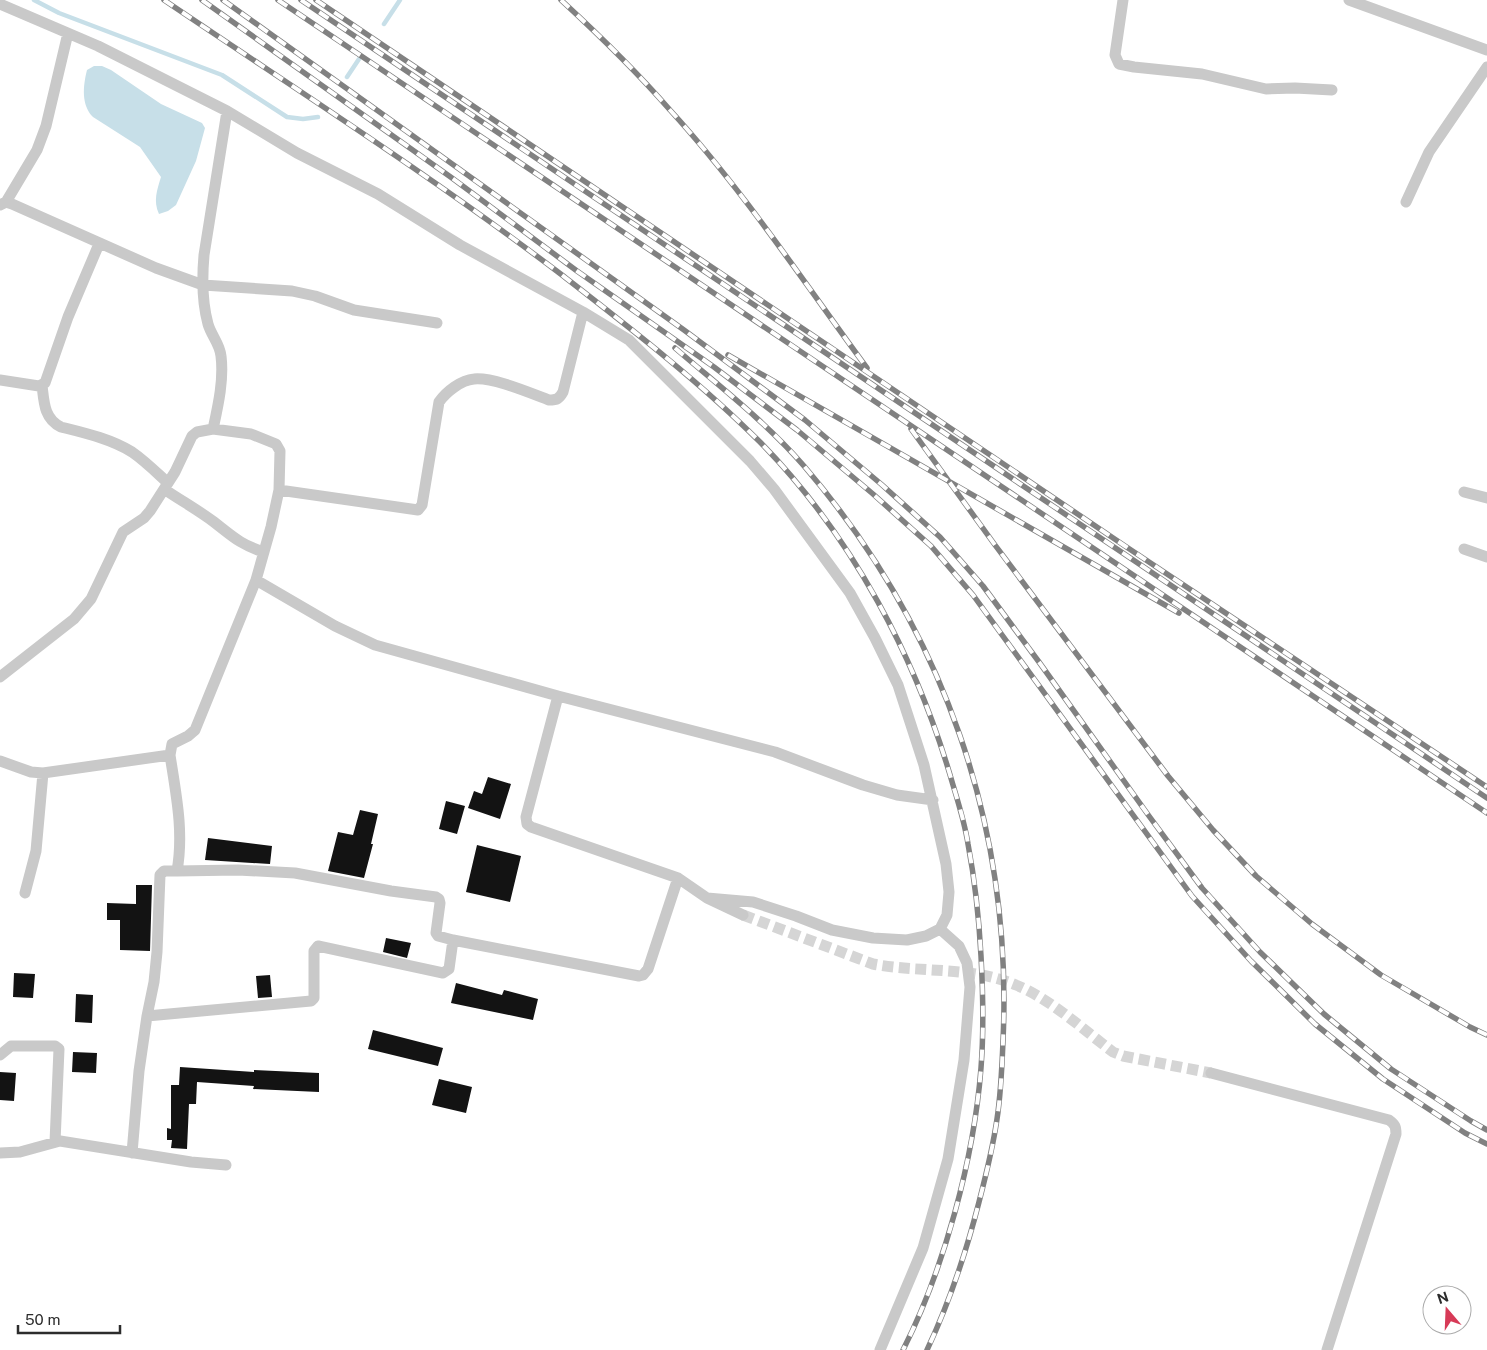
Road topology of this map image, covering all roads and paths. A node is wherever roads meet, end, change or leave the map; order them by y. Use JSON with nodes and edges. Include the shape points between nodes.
{"nodes":[{"id":1,"x":1124,"y":0,"type":"edge"},
{"id":2,"x":1349,"y":0,"type":"edge"},
{"id":3,"x":0,"y":4,"type":"edge"},
{"id":4,"x":68,"y":33,"type":"junction"},
{"id":5,"x":1487,"y":50,"type":"edge"},
{"id":6,"x":1487,"y":67,"type":"edge"},
{"id":7,"x":1332,"y":90,"type":"dead end"},
{"id":8,"x":227,"y":111,"type":"junction"},
{"id":9,"x":1406,"y":202,"type":"dead end"},
{"id":10,"x":3,"y":203,"type":"edge"},
{"id":11,"x":99,"y":244,"type":"junction"},
{"id":12,"x":203,"y":286,"type":"junction"},
{"id":13,"x":583,"y":312,"type":"junction"},
{"id":14,"x":437,"y":323,"type":"dead end"},
{"id":15,"x":0,"y":380,"type":"edge"},
{"id":16,"x":42,"y":385,"type":"junction"},
{"id":17,"x":212,"y":429,"type":"junction"},
{"id":18,"x":166,"y":486,"type":"junction"},
{"id":19,"x":279,"y":490,"type":"junction"},
{"id":20,"x":1464,"y":492,"type":"dead end"},
{"id":21,"x":1487,"y":498,"type":"edge"},
{"id":22,"x":1464,"y":549,"type":"dead end"},
{"id":23,"x":264,"y":552,"type":"junction"},
{"id":24,"x":1487,"y":557,"type":"edge"},
{"id":25,"x":256,"y":580,"type":"junction"},
{"id":26,"x":0,"y":677,"type":"edge"},
{"id":27,"x":558,"y":696,"type":"junction"},
{"id":28,"x":170,"y":755,"type":"junction"},
{"id":29,"x":0,"y":761,"type":"edge"},
{"id":30,"x":43,"y":774,"type":"junction"},
{"id":31,"x":933,"y":800,"type":"junction"},
{"id":32,"x":177,"y":871,"type":"junction"},
{"id":33,"x":678,"y":878,"type":"junction"},
{"id":34,"x":26,"y":894,"type":"dead end"},
{"id":35,"x":707,"y":898,"type":"junction"},
{"id":36,"x":743,"y":915,"type":"tunnel mouth"},
{"id":37,"x":940,"y":929,"type":"junction"},
{"id":38,"x":453,"y":940,"type":"junction"},
{"id":39,"x":147,"y":1016,"type":"junction"},
{"id":40,"x":0,"y":1055,"type":"edge"},
{"id":41,"x":1211,"y":1073,"type":"tunnel mouth"},
{"id":42,"x":55,"y":1142,"type":"junction"},
{"id":43,"x":0,"y":1153,"type":"edge"},
{"id":44,"x":132,"y":1153,"type":"junction"},
{"id":45,"x":226,"y":1165,"type":"dead end"},
{"id":46,"x":880,"y":1350,"type":"edge"},
{"id":47,"x":1327,"y":1350,"type":"edge"}],
"edges":[{"from":1,"to":7,"type":"street","via":[[1115,55],[1119,64],[1202,74],[1266,89]]},
{"from":2,"to":5,"type":"street"},
{"from":3,"to":4,"type":"street"},
{"from":4,"to":8,"type":"street"},
{"from":4,"to":10,"type":"street","via":[[37,150]]},
{"from":6,"to":9,"type":"street","via":[[1429,152]]},
{"from":8,"to":12,"type":"street","via":[[204,255]]},
{"from":8,"to":13,"type":"street"},
{"from":10,"to":11,"type":"street"},
{"from":11,"to":12,"type":"street"},
{"from":11,"to":16,"type":"street"},
{"from":12,"to":14,"type":"street","via":[[292,291],[354,310]]},
{"from":12,"to":17,"type":"street","via":[[208,323],[222,359],[219,400]]},
{"from":13,"to":19,"type":"street","via":[[560,398],[549,400],[475,379],[443,396],[439,402],[422,505],[418,510]]},
{"from":13,"to":31,"type":"street","via":[[629,340],[750,460],[810,537],[850,594],[898,685]]},
{"from":15,"to":16,"type":"street"},
{"from":16,"to":18,"type":"street","via":[[45,410],[53,424],[115,443],[132,452]]},
{"from":17,"to":18,"type":"street","via":[[192,436]]},
{"from":17,"to":19,"type":"street","via":[[251,434],[276,444],[280,451]]},
{"from":18,"to":23,"type":"street","via":[[233,538]]},
{"from":18,"to":26,"type":"street","via":[[144,518],[123,532],[91,599],[74,619]]},
{"from":19,"to":23,"type":"street"},
{"from":20,"to":21,"type":"street"},
{"from":22,"to":24,"type":"street"},
{"from":23,"to":25,"type":"street"},
{"from":25,"to":27,"type":"street","via":[[335,626],[375,645]]},
{"from":25,"to":28,"type":"street","via":[[195,730],[172,744]]},
{"from":27,"to":31,"type":"street","via":[[775,752],[897,795]]},
{"from":27,"to":33,"type":"street","via":[[526,817],[528,824]]},
{"from":28,"to":30,"type":"street"},
{"from":28,"to":32,"type":"street","via":[[180,826]]},
{"from":29,"to":30,"type":"street"},
{"from":30,"to":34,"type":"street","via":[[36,851]]},
{"from":31,"to":37,"type":"street","via":[[949,892],[947,915]]},
{"from":32,"to":38,"type":"street","via":[[288,872],[436,897],[440,903],[436,933]]},
{"from":32,"to":39,"type":"street","via":[[160,875],[157,952]]},
{"from":33,"to":35,"type":"street"},
{"from":33,"to":38,"type":"street","via":[[648,969],[643,975]]},
{"from":35,"to":36,"type":"street"},
{"from":35,"to":37,"type":"street","via":[[753,902],[832,930],[874,938],[907,940]]},
{"from":37,"to":46,"type":"street","via":[[959,946],[967,963],[970,987],[964,1060],[948,1159],[923,1248]]},
{"from":38,"to":39,"type":"street","via":[[450,969],[443,973],[318,946],[314,951],[315,989],[311,1001]]},
{"from":39,"to":44,"type":"street"},
{"from":40,"to":42,"type":"street","via":[[11,1046],[54,1046],[59,1050]]},
{"from":41,"to":47,"type":"street","via":[[1394,1123],[1396,1134],[1388,1162]]},
{"from":42,"to":43,"type":"street","via":[[20,1152]]},
{"from":42,"to":44,"type":"street"},
{"from":44,"to":45,"type":"street"}]}
